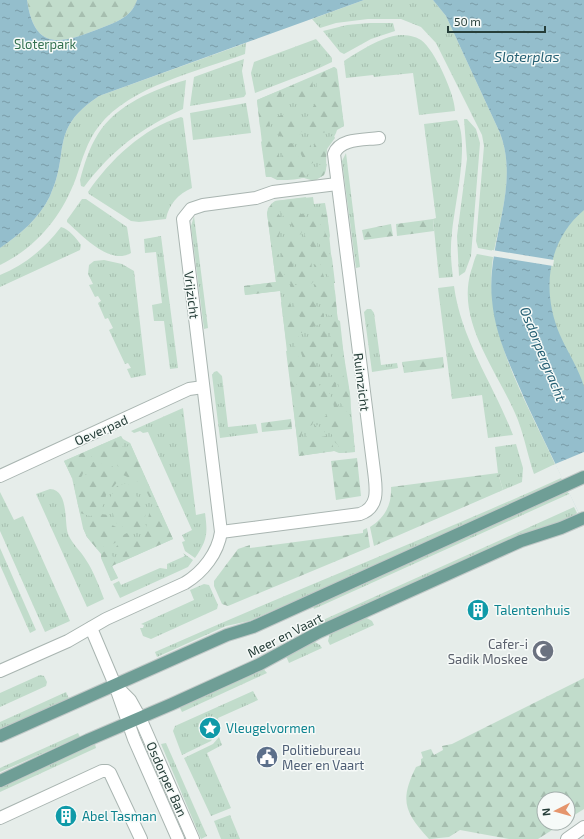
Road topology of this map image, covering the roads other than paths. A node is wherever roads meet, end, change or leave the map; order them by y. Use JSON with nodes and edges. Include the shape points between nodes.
{"nodes":[{"id":1,"x":379,"y":138,"type":"dead end"},
{"id":2,"x":337,"y":184,"type":"junction"},
{"id":3,"x":203,"y":387,"type":"junction"},
{"id":4,"x":0,"y":476,"type":"edge"},
{"id":5,"x":584,"y":476,"type":"edge"},
{"id":6,"x":583,"y":518,"type":"edge"},
{"id":7,"x":221,"y":532,"type":"junction"},
{"id":8,"x":91,"y":628,"type":"junction"},
{"id":9,"x":0,"y":671,"type":"edge"},
{"id":10,"x":115,"y":685,"type":"junction"},
{"id":11,"x":140,"y":718,"type":"junction"},
{"id":12,"x":128,"y":723,"type":"junction"},
{"id":13,"x":0,"y":736,"type":"edge"},
{"id":14,"x":0,"y":781,"type":"edge"},
{"id":15,"x":0,"y":818,"type":"edge"},
{"id":16,"x":584,"y":827,"type":"edge"},
{"id":17,"x":141,"y":839,"type":"edge"},
{"id":18,"x":178,"y":839,"type":"edge"},
{"id":19,"x":193,"y":839,"type":"edge"},
{"id":20,"x":567,"y":839,"type":"edge"}],
"edges":[{"from":1,"to":2,"type":"street","name":"Ruimzicht","via":[[347,142],[336,149],[334,154]]},
{"from":2,"to":3,"type":"street","name":"Vrijzicht","via":[[273,192],[256,198],[203,205],[186,213],[184,228]]},
{"from":2,"to":7,"type":"street","name":"Ruimzicht","via":[[372,457],[375,500],[369,509],[360,514]]},
{"from":3,"to":4,"type":"street","name":"Oeverpad","via":[[189,389]]},
{"from":3,"to":7,"type":"street","name":"Vrijzicht"},
{"from":5,"to":10,"type":"main road","name":"Meer en Vaart","via":[[253,627],[227,635]]},
{"from":6,"to":11,"type":"main road","name":"Meer en Vaart","via":[[500,550],[319,632],[260,664]]},
{"from":7,"to":8,"type":"street","via":[[216,550],[196,576]]},
{"from":8,"to":9,"type":"street"},
{"from":8,"to":10,"type":"street"},
{"from":10,"to":11,"type":"street","name":"Osdorper Ban","via":[[130,700]]},
{"from":10,"to":12,"type":"street","name":"Osdorper Ban"},
{"from":10,"to":13,"type":"main road","name":"Meer en Vaart"},
{"from":11,"to":12,"type":"main road","name":"Meer en Vaart"},
{"from":11,"to":19,"type":"street","name":"Osdorper Ban"},
{"from":12,"to":14,"type":"main road","name":"Meer en Vaart"},
{"from":12,"to":18,"type":"street","name":"Osdorper Ban"},
{"from":15,"to":17,"type":"street","via":[[107,771]]},
{"from":16,"to":20,"type":"street"}]}
